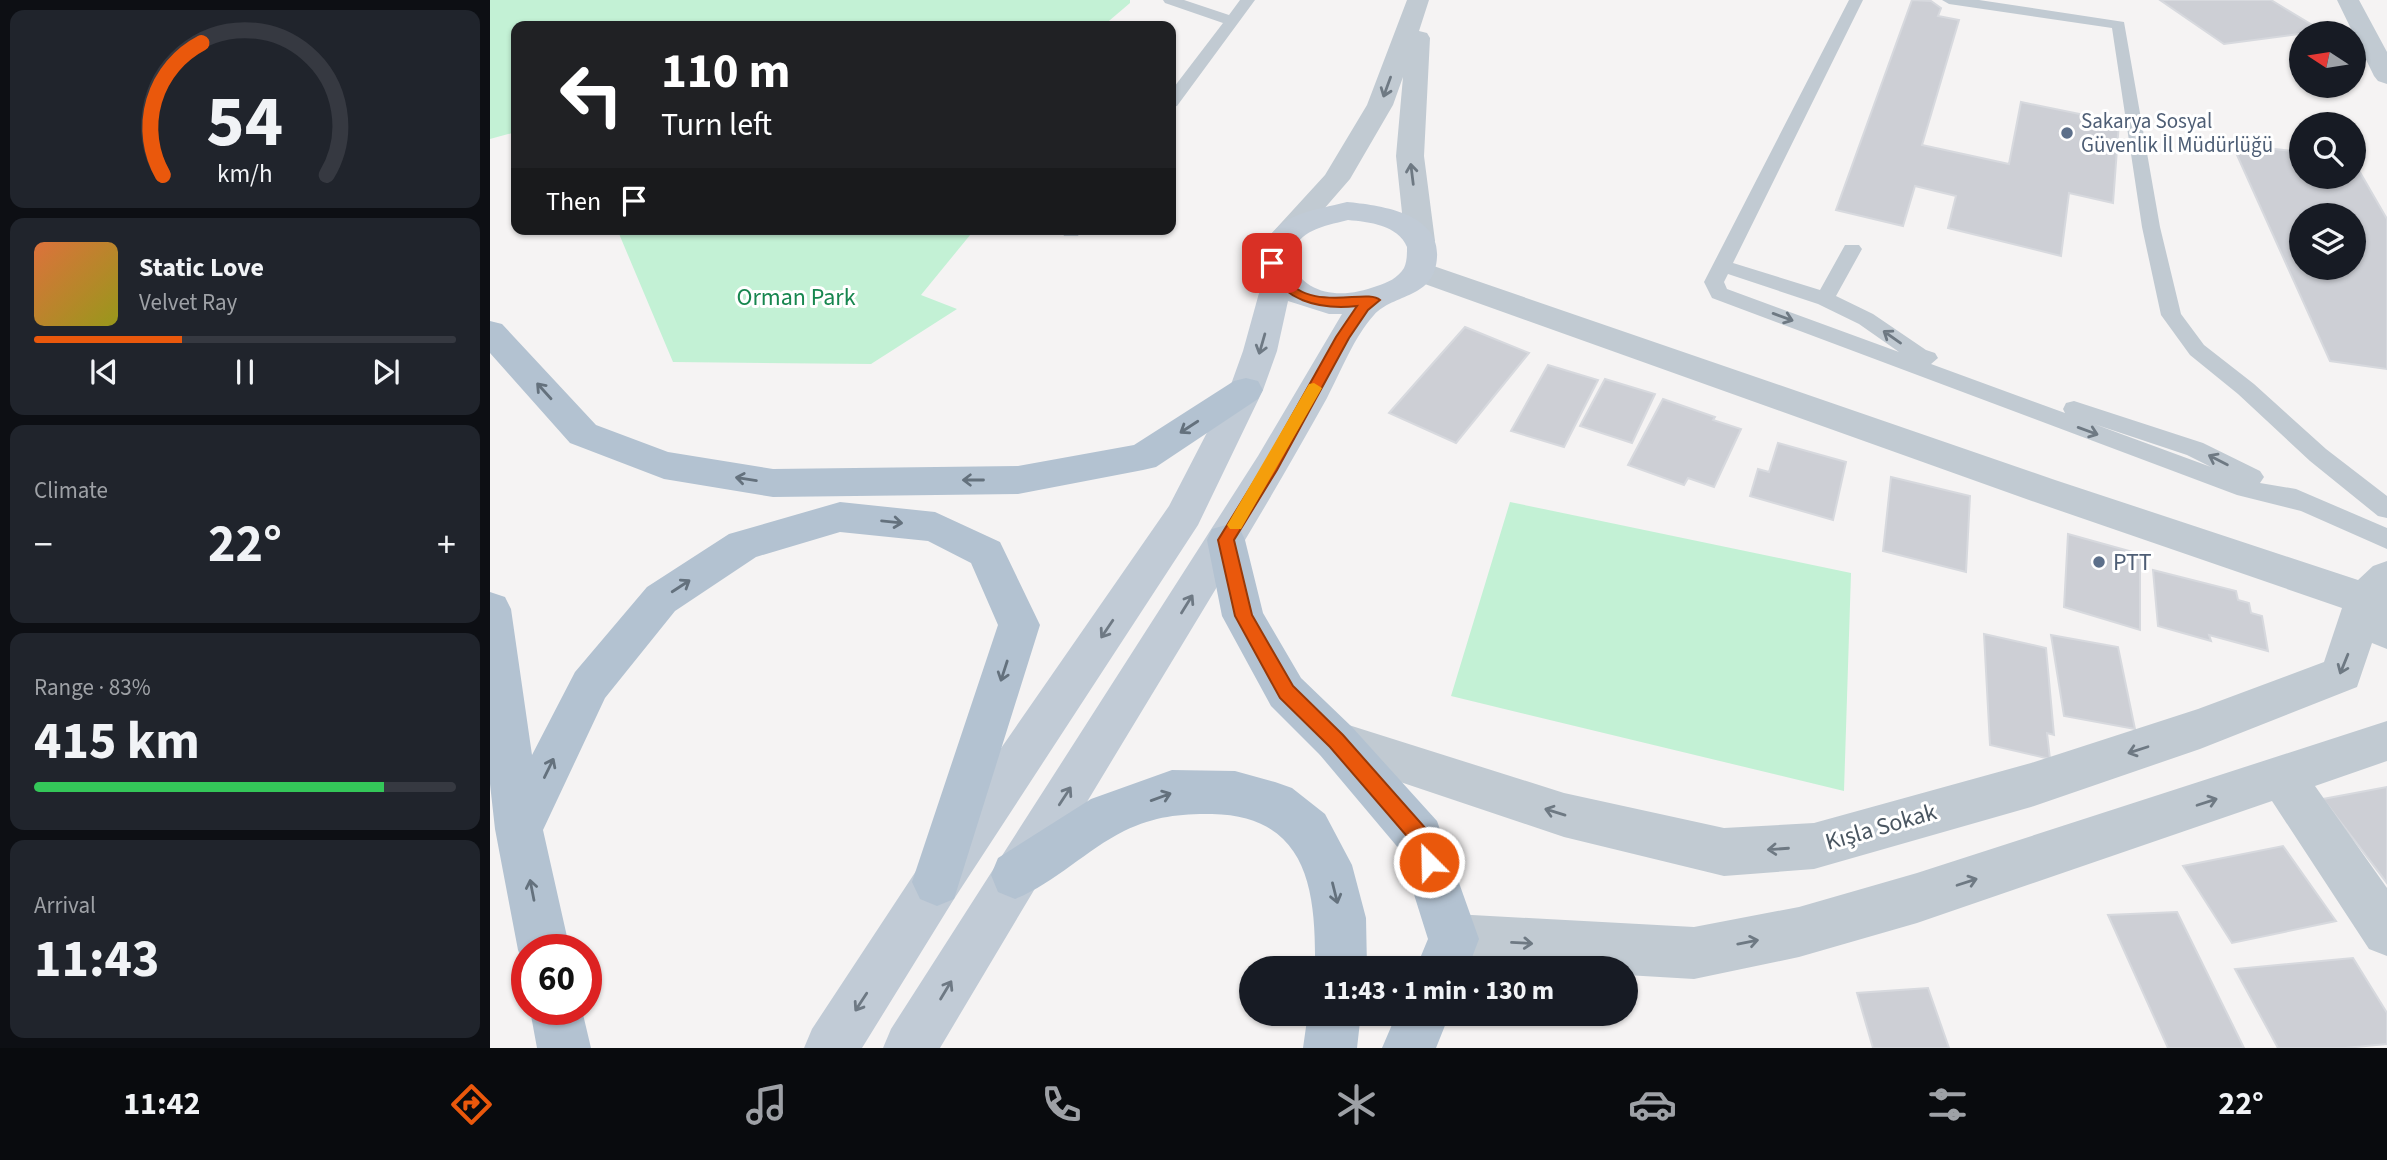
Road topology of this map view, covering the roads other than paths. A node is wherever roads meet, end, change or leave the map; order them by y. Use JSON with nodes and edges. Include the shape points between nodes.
{"nodes":[{"id":1,"x":1170,"y":0,"type":"edge"},
{"id":2,"x":1248,"y":0,"type":"edge"},
{"id":3,"x":1419,"y":0,"type":"edge"},
{"id":4,"x":1856,"y":0,"type":"edge"},
{"id":5,"x":1949,"y":0,"type":"edge"},
{"id":6,"x":2352,"y":1,"type":"edge"},
{"id":7,"x":1233,"y":21,"type":"junction"},
{"id":8,"x":2387,"y":76,"type":"edge"},
{"id":9,"x":1176,"y":95,"type":"edge"},
{"id":10,"x":1286,"y":234,"type":"junction"},
{"id":11,"x":1852,"y":249,"type":"dead end"},
{"id":12,"x":1419,"y":256,"type":"junction"},
{"id":13,"x":1722,"y":266,"type":"junction"},
{"id":14,"x":1278,"y":278,"type":"junction"},
{"id":15,"x":1825,"y":299,"type":"junction"},
{"id":16,"x":1373,"y":300,"type":"junction"},
{"id":17,"x":490,"y":332,"type":"edge"},
{"id":18,"x":1246,"y":390,"type":"junction"},
{"id":19,"x":2301,"y":502,"type":"junction"},
{"id":20,"x":2387,"y":509,"type":"edge"},
{"id":21,"x":2387,"y":539,"type":"edge"},
{"id":22,"x":1226,"y":540,"type":"junction"},
{"id":23,"x":2380,"y":603,"type":"edge"},
{"id":24,"x":490,"y":608,"type":"edge"},
{"id":25,"x":1336,"y":741,"type":"junction"},
{"id":26,"x":2387,"y":741,"type":"edge"},
{"id":27,"x":2283,"y":777,"type":"junction"},
{"id":28,"x":519,"y":829,"type":"junction"},
{"id":29,"x":1015,"y":876,"type":"junction"},
{"id":30,"x":937,"y":882,"type":"junction"},
{"id":31,"x":2387,"y":930,"type":"edge"},
{"id":32,"x":541,"y":934,"type":"edge"},
{"id":33,"x":1448,"y":954,"type":"edge"},
{"id":34,"x":1341,"y":956,"type":"edge"},
{"id":35,"x":559,"y":1025,"type":"edge"},
{"id":36,"x":1333,"y":1026,"type":"edge"},
{"id":37,"x":1418,"y":1026,"type":"edge"},
{"id":38,"x":832,"y":1047,"type":"edge"},
{"id":39,"x":564,"y":1048,"type":"edge"},
{"id":40,"x":910,"y":1048,"type":"edge"},
{"id":41,"x":1330,"y":1048,"type":"edge"},
{"id":42,"x":1409,"y":1048,"type":"edge"}],
"edges":[{"from":1,"to":7,"type":"lane"},
{"from":2,"to":7,"type":"lane"},
{"from":3,"to":10,"type":"street","one_way":true,"via":[[1380,105],[1336,180]]},
{"from":12,"to":3,"type":"street","one_way":true,"via":[[1410,156]]},
{"from":4,"to":13,"type":"lane"},
{"from":5,"to":20,"type":"lane","via":[[2119,25],[2151,227],[2171,315],[2197,350]]},
{"from":6,"to":8,"type":"street"},
{"from":7,"to":9,"type":"lane"},
{"from":10,"to":12,"type":"main road","via":[[1302,222],[1324,215],[1370,213],[1409,228]]},
{"from":10,"to":14,"type":"main road","via":[[1272,263]]},
{"from":11,"to":15,"type":"lane"},
{"from":12,"to":16,"type":"main road","via":[[1406,285]]},
{"from":12,"to":23,"type":"street","via":[[2042,490]]},
{"from":13,"to":15,"type":"lane"},
{"from":13,"to":19,"type":"lane","one_way":true,"via":[[1714,282],[1719,293],[2245,489]]},
{"from":14,"to":16,"type":"main road","via":[[1312,300],[1337,304]]},
{"from":14,"to":18,"type":"main road","one_way":true},
{"from":19,"to":15,"type":"lane","one_way":true,"via":[[2196,449],[1919,355],[1866,318]]},
{"from":16,"to":22,"type":"main road","via":[[1343,337]]},
{"from":18,"to":17,"type":"main road","one_way":true,"via":[[1143,457],[1018,480],[773,484],[664,465],[583,435]]},
{"from":18,"to":30,"type":"main road","one_way":true,"via":[[1184,514]]},
{"from":19,"to":21,"type":"lane"},
{"from":22,"to":25,"type":"main road","via":[[1243,616],[1286,692]]},
{"from":29,"to":22,"type":"main road","one_way":true},
{"from":23,"to":25,"type":"street","name":"Kışla Sokak","one_way":true,"via":[[2342,674],[2200,729],[2031,785],[1814,846],[1724,852],[1564,815]]},
{"from":24,"to":28,"type":"main road"},
{"from":25,"to":33,"type":"main road","via":[[1420,837]]},
{"from":26,"to":27,"type":"street"},
{"from":27,"to":31,"type":"street"},
{"from":33,"to":27,"type":"street","one_way":true,"via":[[1694,953],[1799,932],[1917,898]]},
{"from":28,"to":30,"type":"main road","one_way":true,"via":[[590,685],[661,599],[743,545],[840,517],[935,527],[986,553],[1019,625]]},
{"from":32,"to":28,"type":"main road","one_way":true},
{"from":29,"to":34,"type":"main road","one_way":true,"via":[[1108,815],[1172,792],[1235,793],[1275,804],[1308,830],[1328,865],[1341,918]]},
{"from":40,"to":29,"type":"main road","one_way":true},
{"from":30,"to":38,"type":"main road","one_way":true},
{"from":35,"to":39,"type":"main road"},
{"from":36,"to":41,"type":"main road"},
{"from":37,"to":42,"type":"main road"}]}
